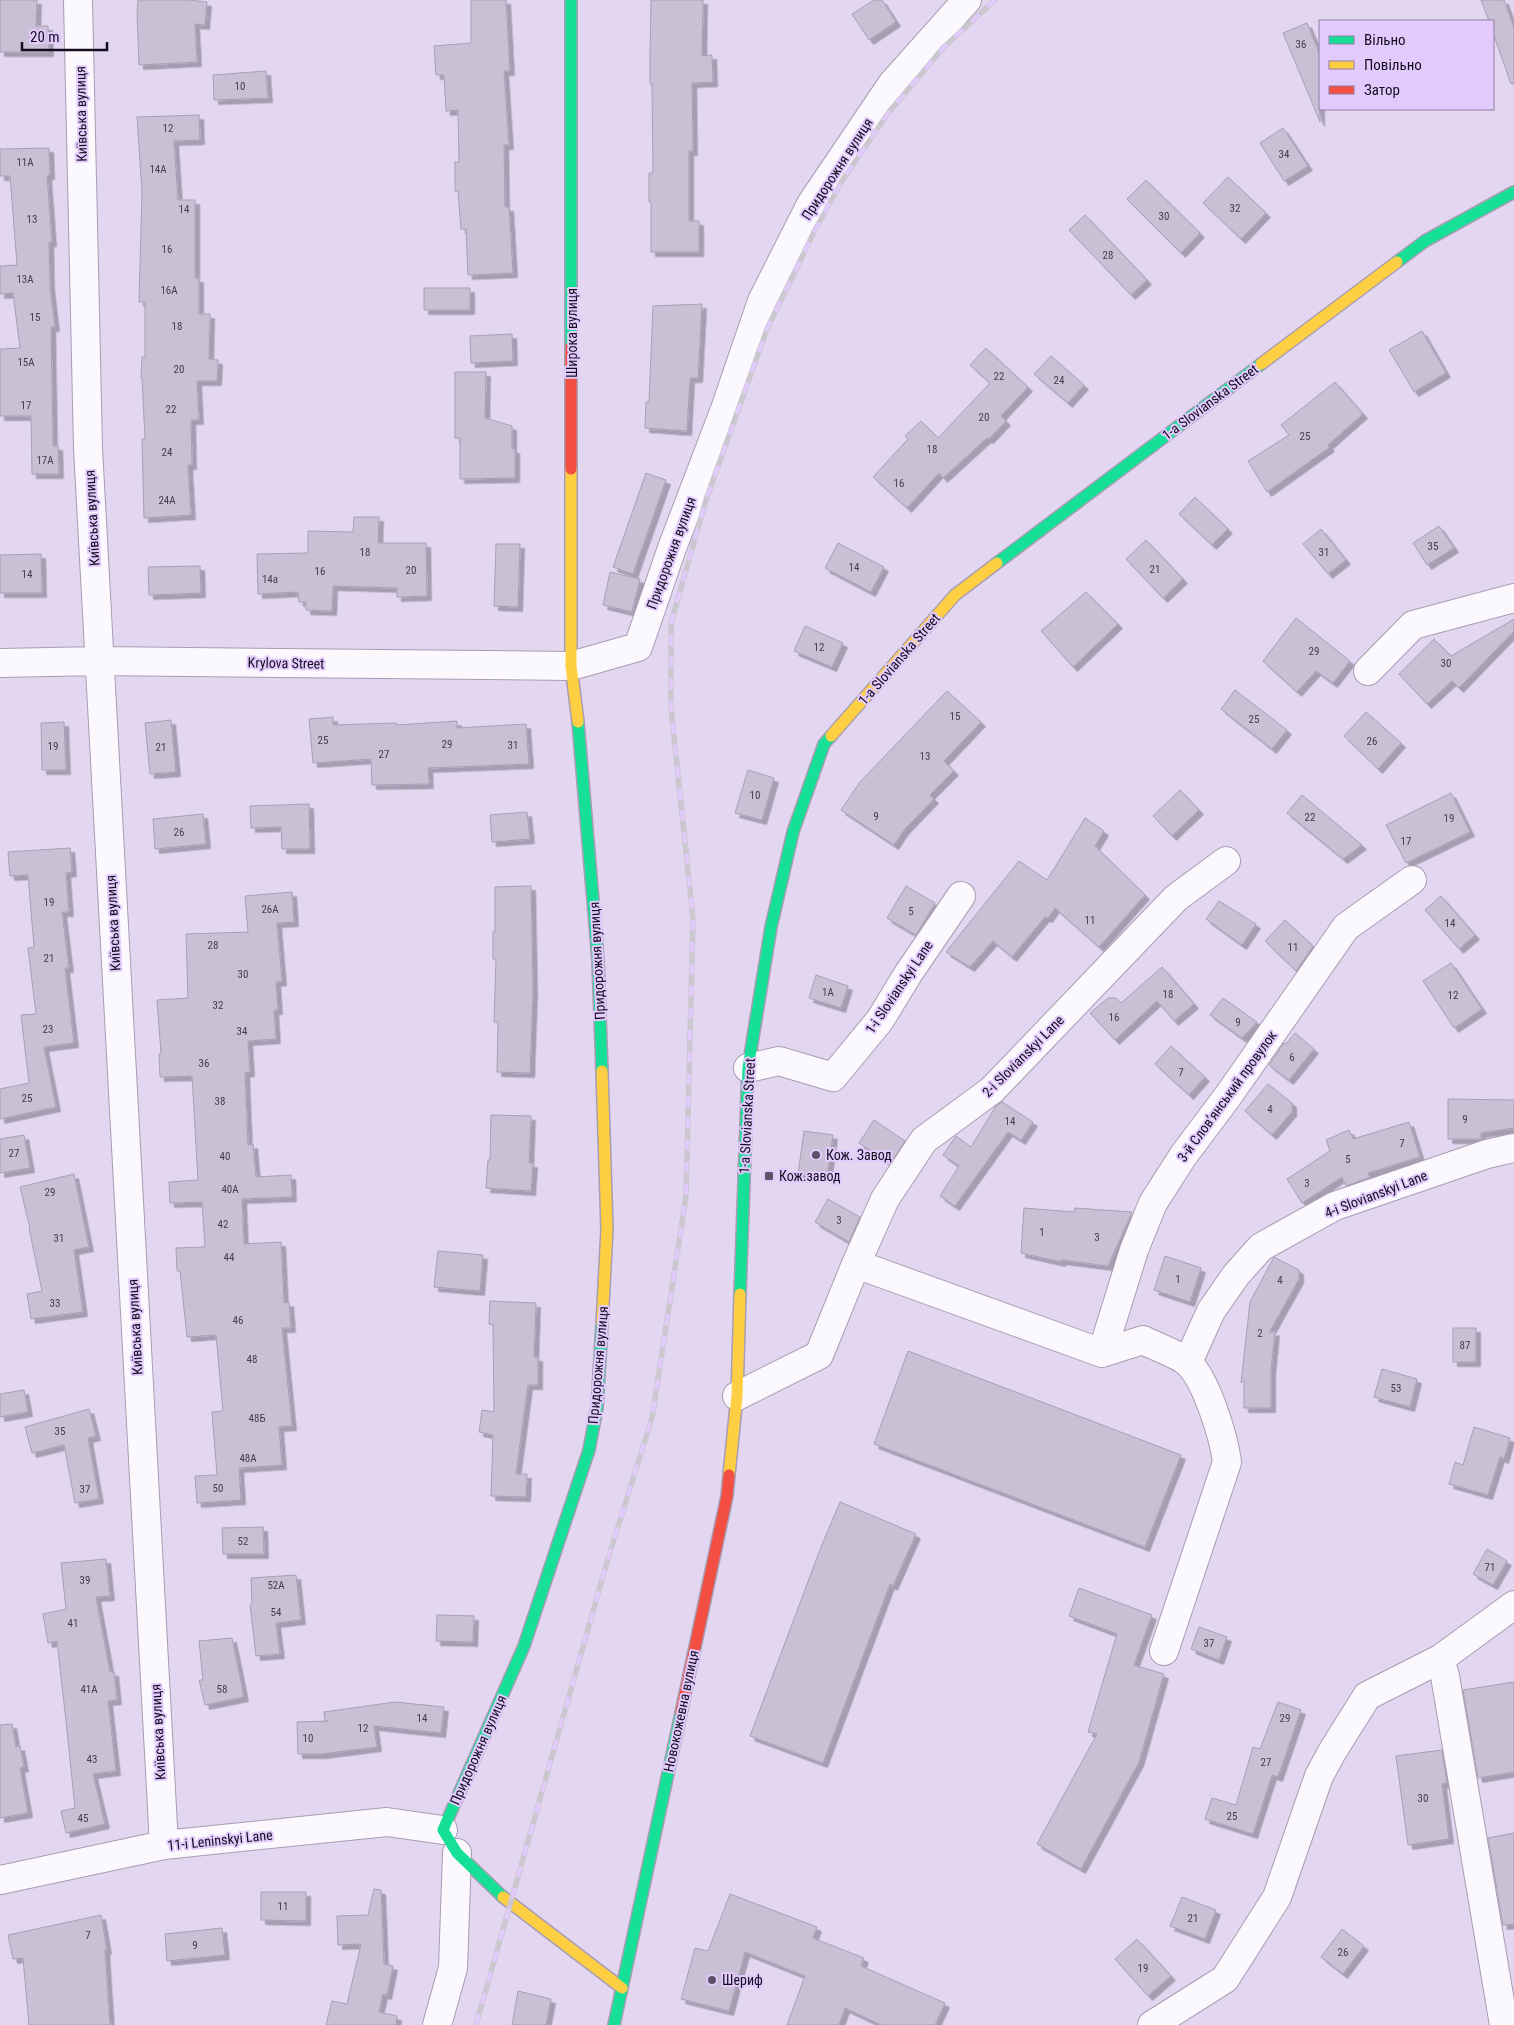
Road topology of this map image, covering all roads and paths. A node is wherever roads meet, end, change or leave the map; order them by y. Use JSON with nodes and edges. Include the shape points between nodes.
{"nodes":[{"id":1,"x":78,"y":0,"type":"edge"},
{"id":2,"x":571,"y":0,"type":"edge"},
{"id":3,"x":967,"y":0,"type":"edge"},
{"id":4,"x":1514,"y":192,"type":"edge"},
{"id":5,"x":1514,"y":598,"type":"edge"},
{"id":6,"x":99,"y":661,"type":"junction"},
{"id":7,"x":0,"y":663,"type":"edge"},
{"id":8,"x":571,"y":666,"type":"junction"},
{"id":9,"x":1368,"y":671,"type":"dead end"},
{"id":10,"x":1226,"y":861,"type":"dead end"},
{"id":11,"x":1412,"y":880,"type":"dead end"},
{"id":12,"x":961,"y":896,"type":"dead end"},
{"id":13,"x":748,"y":1068,"type":"junction"},
{"id":14,"x":1514,"y":1148,"type":"edge"},
{"id":15,"x":856,"y":1264,"type":"junction"},
{"id":16,"x":1102,"y":1353,"type":"junction"},
{"id":17,"x":1188,"y":1362,"type":"junction"},
{"id":18,"x":737,"y":1396,"type":"junction"},
{"id":19,"x":1514,"y":1605,"type":"edge"},
{"id":20,"x":1164,"y":1651,"type":"dead end"},
{"id":21,"x":1440,"y":1659,"type":"junction"},
{"id":22,"x":450,"y":1841,"type":"junction"},
{"id":23,"x":164,"y":1845,"type":"junction"},
{"id":24,"x":0,"y":1880,"type":"edge"},
{"id":25,"x":622,"y":1988,"type":"junction"},
{"id":26,"x":437,"y":2025,"type":"edge"},
{"id":27,"x":614,"y":2025,"type":"edge"},
{"id":28,"x":1152,"y":2025,"type":"edge"},
{"id":29,"x":1504,"y":2025,"type":"edge"}],
"edges":[{"from":1,"to":6,"type":"street","name":"Київська вулиця","via":[[88,448]]},
{"from":2,"to":8,"type":"street","name":"Широка вулиця"},
{"from":3,"to":8,"type":"street","name":"Придорожня вулиця","via":[[892,84],[811,204],[762,301],[638,647]]},
{"from":4,"to":13,"type":"street","name":"1-a Slovianska Street","via":[[1425,241],[955,595],[897,660],[824,744],[792,836],[771,927]]},
{"from":5,"to":9,"type":"street","via":[[1412,625]]},
{"from":6,"to":7,"type":"street","name":"Krylova Street"},
{"from":6,"to":8,"type":"street","name":"Krylova Street"},
{"from":6,"to":23,"type":"street","name":"Київська вулиця"},
{"from":8,"to":22,"type":"street","name":"Придорожня вулиця","via":[[580,732],[598,960],[607,1229],[598,1408],[588,1450],[524,1646]]},
{"from":10,"to":15,"type":"street","name":"2-i Slovianskyi Lane","via":[[1176,898],[992,1090],[924,1140],[885,1200]]},
{"from":11,"to":16,"type":"street","name":"3-й Слов’янський провулок","via":[[1346,927],[1183,1156],[1153,1203],[1134,1250]]},
{"from":12,"to":13,"type":"street","name":"1-i Slovianskyi Lane","via":[[880,1020],[833,1077],[779,1061]]},
{"from":13,"to":18,"type":"street","name":"1-a Slovianska Street"},
{"from":14,"to":17,"type":"street","name":"4-i Slovianskyi Lane","via":[[1487,1154],[1336,1206],[1261,1248],[1236,1274],[1210,1311]]},
{"from":15,"to":16,"type":"street"},
{"from":15,"to":18,"type":"street","name":"2-i Slovianskyi Lane","via":[[819,1355]]},
{"from":16,"to":17,"type":"street","via":[[1143,1340]]},
{"from":17,"to":20,"type":"street","via":[[1213,1410],[1227,1462]]},
{"from":18,"to":25,"type":"street","name":"Новокожевна вулиця","via":[[727,1496]]},
{"from":19,"to":21,"type":"street"},
{"from":21,"to":28,"type":"street","via":[[1367,1696],[1319,1776],[1277,1897],[1225,1979]]},
{"from":21,"to":29,"type":"street"},
{"from":22,"to":23,"type":"street","name":"11-i Leninskyi Lane","via":[[387,1822]]},
{"from":22,"to":25,"type":"street","via":[[511,1904]]},
{"from":22,"to":26,"type":"street","name":"Придорожня вулиця","via":[[452,1968]]},
{"from":23,"to":24,"type":"street","name":"11-i Leninskyi Lane"},
{"from":25,"to":27,"type":"street","name":"Новокожевна вулиця"}]}
